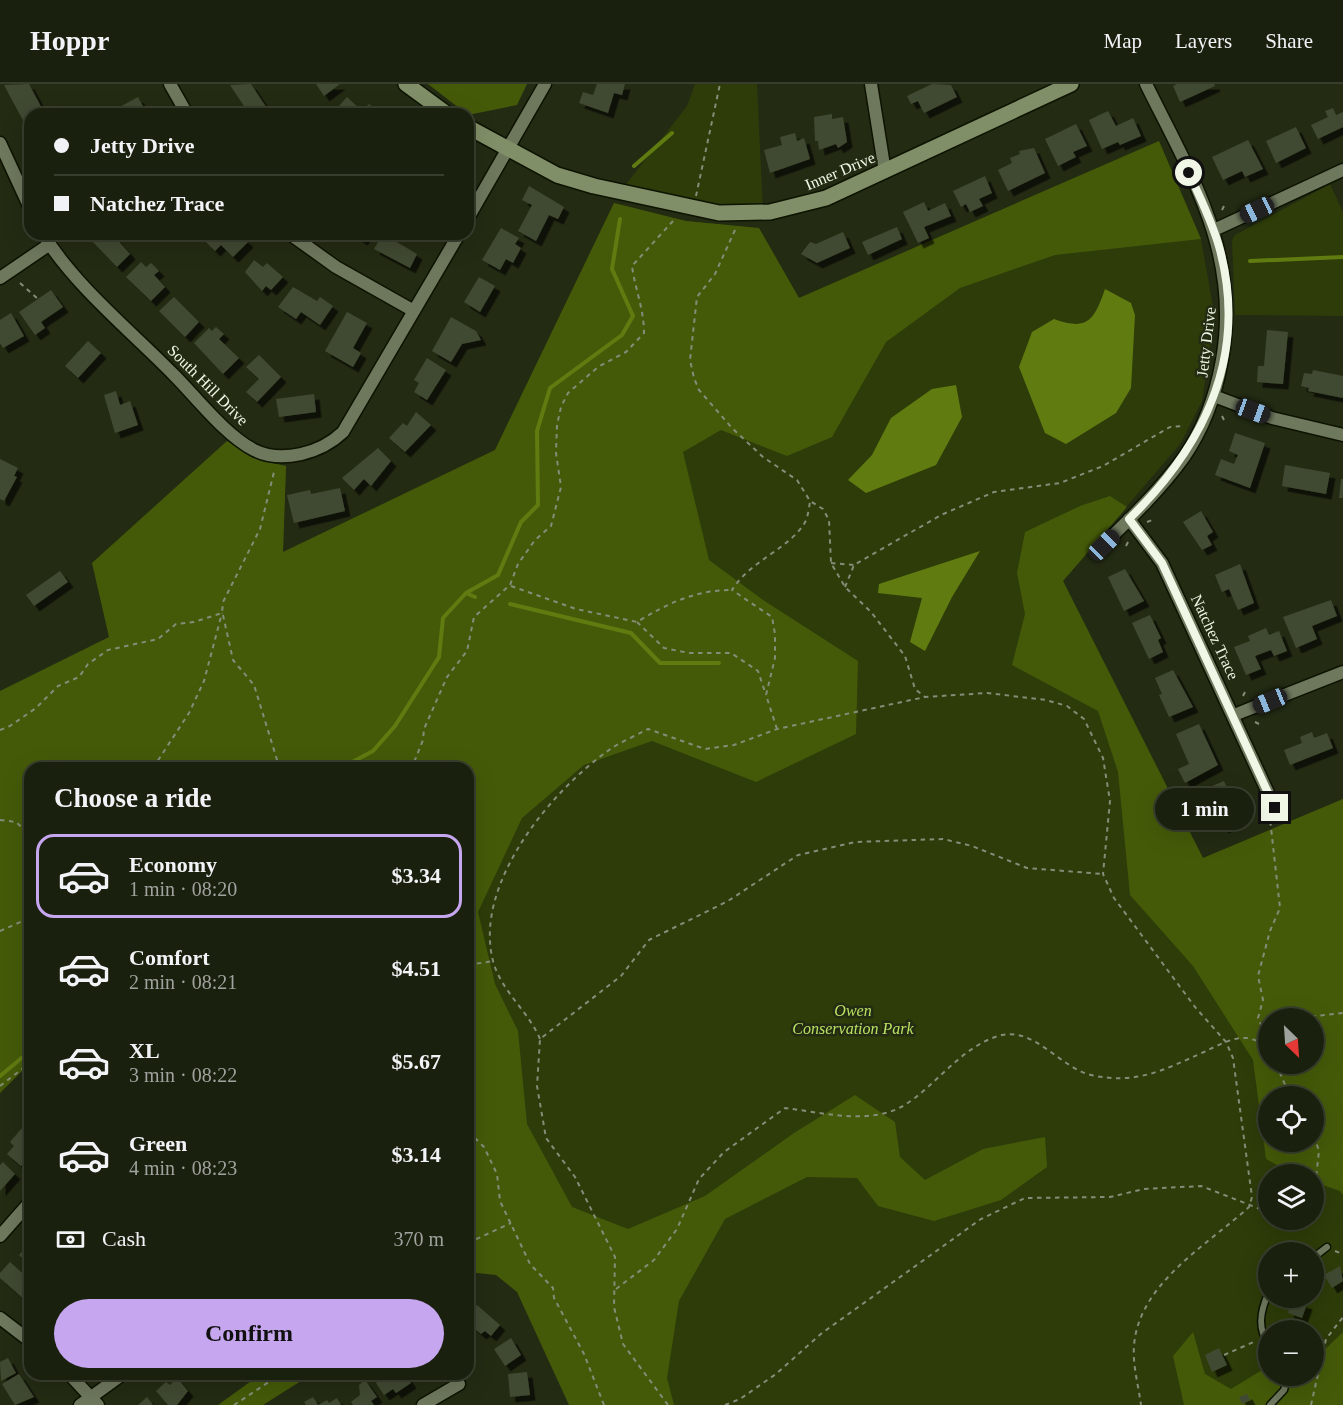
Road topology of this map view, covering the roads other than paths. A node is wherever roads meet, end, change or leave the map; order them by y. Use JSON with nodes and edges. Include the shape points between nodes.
{"nodes":[{"id":1,"x":170,"y":84,"type":"edge"},
{"id":2,"x":406,"y":84,"type":"edge"},
{"id":3,"x":544,"y":84,"type":"edge"},
{"id":4,"x":871,"y":84,"type":"edge"},
{"id":5,"x":1071,"y":84,"type":"edge"},
{"id":6,"x":1146,"y":84,"type":"edge"},
{"id":7,"x":184,"y":108,"type":"edge"},
{"id":8,"x":439,"y":108,"type":"edge"},
{"id":9,"x":474,"y":130,"type":"edge"},
{"id":10,"x":0,"y":143,"type":"edge"},
{"id":11,"x":508,"y":148,"type":"junction"},
{"id":12,"x":1343,"y":170,"type":"edge"},
{"id":13,"x":885,"y":172,"type":"junction"},
{"id":14,"x":24,"y":195,"type":"edge"},
{"id":15,"x":474,"y":208,"type":"edge"},
{"id":16,"x":1214,"y":230,"type":"junction"},
{"id":17,"x":45,"y":240,"type":"edge"},
{"id":18,"x":47,"y":240,"type":"edge"},
{"id":19,"x":298,"y":240,"type":"edge"},
{"id":20,"x":455,"y":240,"type":"edge"},
{"id":21,"x":0,"y":278,"type":"edge"},
{"id":22,"x":414,"y":311,"type":"junction"},
{"id":23,"x":1214,"y":396,"type":"junction"},
{"id":24,"x":1343,"y":435,"type":"edge"},
{"id":25,"x":1129,"y":519,"type":"junction"},
{"id":26,"x":1104,"y":545,"type":"dead end"},
{"id":27,"x":1343,"y":672,"type":"edge"},
{"id":28,"x":1234,"y":715,"type":"junction"},
{"id":29,"x":1275,"y":808,"type":"road end"},
{"id":30,"x":24,"y":1209,"type":"edge"},
{"id":31,"x":0,"y":1236,"type":"edge"},
{"id":32,"x":1327,"y":1247,"type":"dead end"},
{"id":33,"x":1324,"y":1249,"type":"edge"},
{"id":34,"x":0,"y":1318,"type":"edge"},
{"id":35,"x":24,"y":1336,"type":"edge"},
{"id":36,"x":75,"y":1380,"type":"edge"},
{"id":37,"x":117,"y":1380,"type":"edge"},
{"id":38,"x":459,"y":1384,"type":"dead end"},
{"id":39,"x":1285,"y":1386,"type":"edge"},
{"id":40,"x":95,"y":1401,"type":"edge"},
{"id":41,"x":80,"y":1405,"type":"edge"},
{"id":42,"x":423,"y":1405,"type":"edge"},
{"id":43,"x":1270,"y":1405,"type":"edge"}],
"edges":[{"from":1,"to":7,"type":"street"},
{"from":2,"to":8,"type":"street"},
{"from":3,"to":11,"type":"street"},
{"from":4,"to":13,"type":"street"},
{"from":5,"to":13,"type":"street","name":"Inner Drive"},
{"from":6,"to":16,"type":"street","name":"Jetty Drive"},
{"from":9,"to":11,"type":"street","name":"Inner Drive"},
{"from":10,"to":14,"type":"street"},
{"from":11,"to":13,"type":"street","name":"Inner Drive","via":[[557,175],[693,209],[740,214],[781,210],[826,198]]},
{"from":11,"to":15,"type":"street"},
{"from":12,"to":16,"type":"street"},
{"from":16,"to":23,"type":"street","name":"Jetty Drive","via":[[1225,273],[1227,318]]},
{"from":17,"to":21,"type":"street"},
{"from":18,"to":22,"type":"street","name":"South Hill Drive","via":[[98,298],[229,431],[254,450],[272,455],[291,456],[315,450],[343,432]]},
{"from":19,"to":22,"type":"street","via":[[336,267]]},
{"from":20,"to":22,"type":"street","name":"South Hill Drive"},
{"from":23,"to":24,"type":"street","via":[[1272,418]]},
{"from":23,"to":25,"type":"street","name":"Jetty Drive","via":[[1184,457]]},
{"from":25,"to":26,"type":"street","name":"Jetty Drive"},
{"from":25,"to":28,"type":"street","name":"Natchez Trace","via":[[1162,563]]},
{"from":27,"to":28,"type":"street"},
{"from":28,"to":29,"type":"street","name":"Natchez Trace"},
{"from":30,"to":31,"type":"street"},
{"from":32,"to":33,"type":"lane"},
{"from":34,"to":35,"type":"street"},
{"from":36,"to":40,"type":"street"},
{"from":37,"to":40,"type":"street"},
{"from":38,"to":42,"type":"street"},
{"from":39,"to":43,"type":"lane"},
{"from":40,"to":41,"type":"street"}]}
